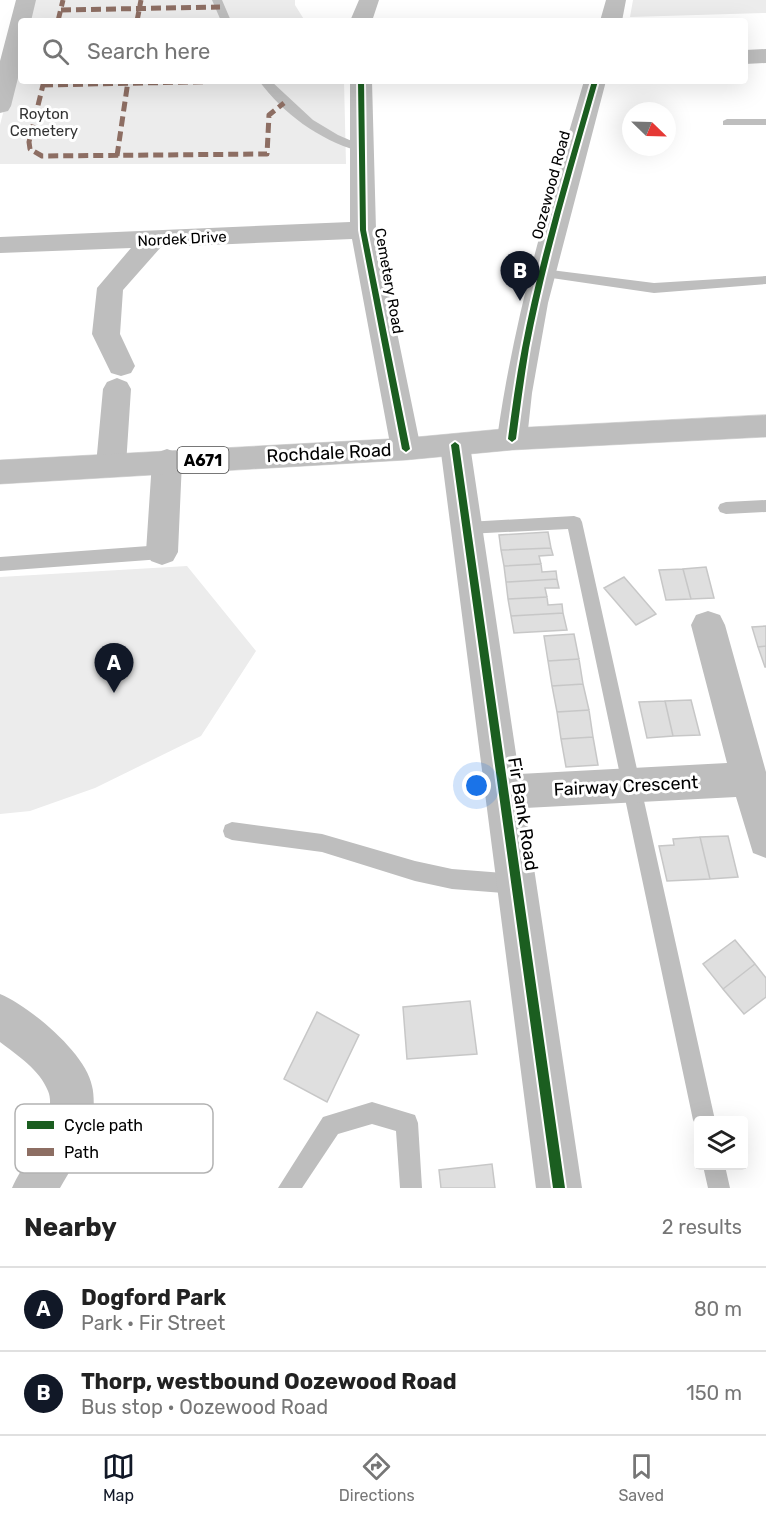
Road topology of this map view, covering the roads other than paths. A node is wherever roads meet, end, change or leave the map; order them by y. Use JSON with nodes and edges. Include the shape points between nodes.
{"nodes":[{"id":1,"x":26,"y":0,"type":"edge"},
{"id":2,"x":217,"y":0,"type":"edge"},
{"id":3,"x":369,"y":0,"type":"edge"},
{"id":4,"x":616,"y":0,"type":"edge"},
{"id":5,"x":22,"y":18,"type":"edge"},
{"id":6,"x":225,"y":18,"type":"edge"},
{"id":7,"x":362,"y":18,"type":"edge"},
{"id":8,"x":612,"y":18,"type":"edge"},
{"id":9,"x":18,"y":33,"type":"edge"},
{"id":10,"x":766,"y":56,"type":"edge"},
{"id":11,"x":748,"y":57,"type":"edge"},
{"id":12,"x":268,"y":84,"type":"edge"},
{"id":13,"x":361,"y":84,"type":"edge"},
{"id":14,"x":594,"y":84,"type":"edge"},
{"id":15,"x":0,"y":106,"type":"edge"},
{"id":16,"x":766,"y":122,"type":"edge"},
{"id":17,"x":727,"y":123,"type":"dead end"},
{"id":18,"x":362,"y":148,"type":"junction"},
{"id":19,"x":363,"y":230,"type":"junction"},
{"id":20,"x":152,"y":240,"type":"junction"},
{"id":21,"x":0,"y":245,"type":"edge"},
{"id":22,"x":543,"y":273,"type":"junction"},
{"id":23,"x":766,"y":280,"type":"edge"},
{"id":24,"x":766,"y":426,"type":"edge"},
{"id":25,"x":512,"y":439,"type":"junction"},
{"id":26,"x":455,"y":445,"type":"junction"},
{"id":27,"x":406,"y":449,"type":"junction"},
{"id":28,"x":167,"y":462,"type":"junction"},
{"id":29,"x":111,"y":465,"type":"junction"},
{"id":30,"x":0,"y":472,"type":"edge"},
{"id":31,"x":766,"y":506,"type":"edge"},
{"id":32,"x":726,"y":508,"type":"dead end"},
{"id":33,"x":467,"y":528,"type":"junction"},
{"id":34,"x":162,"y":552,"type":"joint"},
{"id":35,"x":0,"y":564,"type":"edge"},
{"id":36,"x":708,"y":625,"type":"dead end"},
{"id":37,"x":750,"y":779,"type":"junction"},
{"id":38,"x":630,"y":785,"type":"junction"},
{"id":39,"x":502,"y":792,"type":"junction"},
{"id":40,"x":232,"y":831,"type":"dead end"},
{"id":41,"x":766,"y":840,"type":"edge"},
{"id":42,"x":517,"y":884,"type":"junction"},
{"id":43,"x":0,"y":1016,"type":"edge"},
{"id":44,"x":70,"y":1104,"type":"edge"},
{"id":45,"x":703,"y":1116,"type":"edge"},
{"id":46,"x":715,"y":1170,"type":"edge"},
{"id":47,"x":44,"y":1173,"type":"edge"},
{"id":48,"x":35,"y":1188,"type":"edge"},
{"id":49,"x":289,"y":1188,"type":"edge"},
{"id":50,"x":411,"y":1188,"type":"edge"},
{"id":51,"x":559,"y":1188,"type":"edge"},
{"id":52,"x":719,"y":1188,"type":"edge"}],
"edges":[{"from":1,"to":5,"type":"street"},
{"from":2,"to":6,"type":"lane"},
{"from":3,"to":7,"type":"street"},
{"from":4,"to":8,"type":"street"},
{"from":9,"to":15,"type":"street"},
{"from":10,"to":11,"type":"street"},
{"from":12,"to":18,"type":"lane","via":[[284,103],[329,137]]},
{"from":13,"to":18,"type":"street","name":"Cemetery Road"},
{"from":14,"to":22,"type":"street","name":"Oozewood Road"},
{"from":16,"to":17,"type":"lane"},
{"from":18,"to":19,"type":"street","name":"Cemetery Road"},
{"from":19,"to":20,"type":"street","name":"Nordek Drive"},
{"from":19,"to":27,"type":"street","name":"Cemetery Road"},
{"from":20,"to":21,"type":"street","name":"Nordek Drive"},
{"from":20,"to":29,"type":"street","via":[[110,288],[106,334],[119,378]]},
{"from":22,"to":23,"type":"lane","via":[[654,288]]},
{"from":22,"to":25,"type":"street","name":"Oozewood Road","via":[[518,381]]},
{"from":24,"to":25,"type":"street","name":"Rochdale Road","number":"A671"},
{"from":25,"to":26,"type":"street","name":"Rochdale Road","number":"A671"},
{"from":26,"to":27,"type":"street","name":"Rochdale Road","number":"A671"},
{"from":26,"to":33,"type":"street","name":"Fir Bank Road"},
{"from":27,"to":28,"type":"street","name":"Rochdale Road","number":"A671"},
{"from":28,"to":29,"type":"street","name":"Rochdale Road","number":"A671"},
{"from":28,"to":34,"type":"street"},
{"from":29,"to":30,"type":"street","name":"Rochdale Road","number":"A671"},
{"from":31,"to":32,"type":"lane"},
{"from":33,"to":38,"type":"lane","via":[[574,522]]},
{"from":33,"to":39,"type":"street","name":"Fir Bank Road"},
{"from":34,"to":35,"type":"lane"},
{"from":36,"to":37,"type":"street"},
{"from":37,"to":38,"type":"street","name":"Fairway Crescent"},
{"from":37,"to":41,"type":"street"},
{"from":38,"to":39,"type":"street","name":"Fairway Crescent"},
{"from":38,"to":45,"type":"lane"},
{"from":39,"to":42,"type":"street","name":"Fir Bank Road"},
{"from":40,"to":42,"type":"lane","via":[[322,843],[452,879]]},
{"from":42,"to":51,"type":"street","name":"Fir Bank Road"},
{"from":43,"to":44,"type":"street","via":[[47,1053],[71,1086]]},
{"from":46,"to":52,"type":"lane"},
{"from":47,"to":48,"type":"street"},
{"from":49,"to":50,"type":"lane","via":[[331,1125],[372,1113],[407,1124]]}]}
